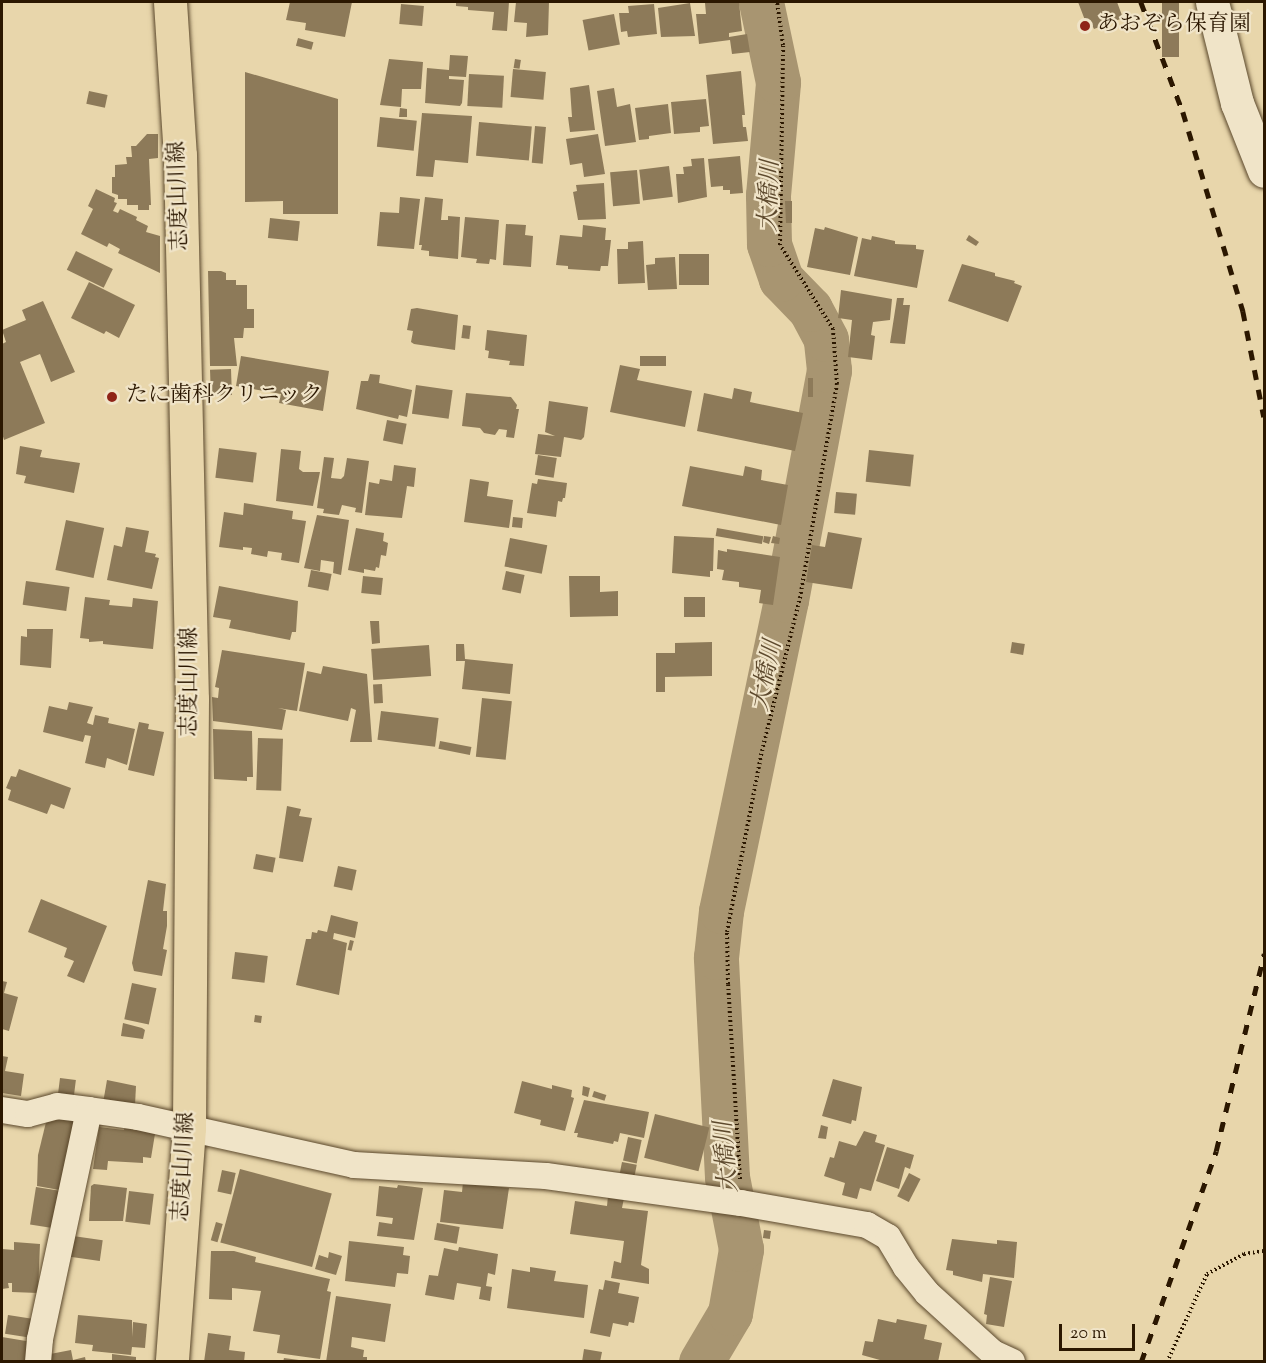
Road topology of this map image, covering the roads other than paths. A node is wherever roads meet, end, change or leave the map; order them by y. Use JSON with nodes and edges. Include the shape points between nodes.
{"nodes":[{"id":1,"x":170,"y":2,"type":"edge"},
{"id":2,"x":1212,"y":2,"type":"edge"},
{"id":3,"x":1264,"y":171,"type":"edge"},
{"id":4,"x":2,"y":1110,"type":"edge"},
{"id":5,"x":89,"y":1110,"type":"junction"},
{"id":6,"x":189,"y":1128,"type":"junction"},
{"id":7,"x":38,"y":1362,"type":"edge"},
{"id":8,"x":172,"y":1362,"type":"edge"},
{"id":9,"x":1012,"y":1362,"type":"edge"}],
"edges":[{"from":1,"to":6,"type":"main road","name":"志度山川線","via":[[180,155],[190,572]]},
{"from":2,"to":3,"type":"main road","via":[[1237,103]]},
{"from":4,"to":5,"type":"street","via":[[28,1114],[57,1106]]},
{"from":5,"to":6,"type":"street"},
{"from":5,"to":7,"type":"street"},
{"from":6,"to":8,"type":"main road","name":"志度山川線"},
{"from":6,"to":9,"type":"street","via":[[354,1165],[546,1176],[867,1225],[888,1237],[927,1293],[993,1353]]}]}
